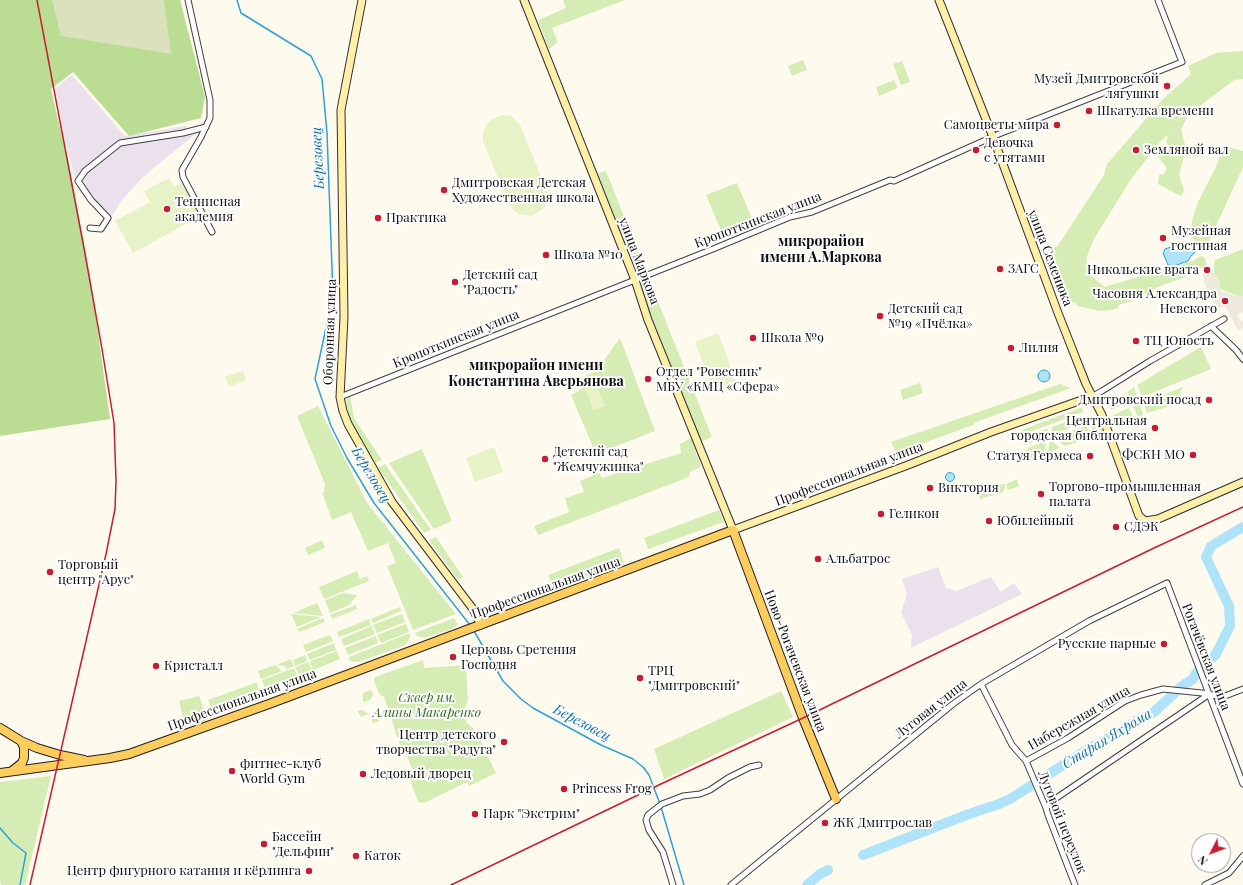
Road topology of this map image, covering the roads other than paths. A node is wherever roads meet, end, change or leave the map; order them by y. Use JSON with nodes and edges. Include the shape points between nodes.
{"nodes":[{"id":1,"x":188,"y":0,"type":"edge"},
{"id":2,"x":362,"y":0,"type":"edge"},
{"id":3,"x":524,"y":0,"type":"edge"},
{"id":4,"x":939,"y":0,"type":"edge"},
{"id":5,"x":1158,"y":0,"type":"edge"},
{"id":6,"x":206,"y":126,"type":"junction"},
{"id":7,"x":993,"y":137,"type":"junction"},
{"id":8,"x":90,"y":228,"type":"dead end"},
{"id":9,"x":212,"y":232,"type":"dead end"},
{"id":10,"x":635,"y":280,"type":"junction"},
{"id":11,"x":1224,"y":319,"type":"dead end"},
{"id":12,"x":1211,"y":326,"type":"junction"},
{"id":13,"x":1243,"y":359,"type":"edge"},
{"id":14,"x":340,"y":396,"type":"junction"},
{"id":15,"x":1093,"y":396,"type":"junction"},
{"id":16,"x":1243,"y":482,"type":"edge"},
{"id":17,"x":733,"y":530,"type":"junction"},
{"id":18,"x":1167,"y":583,"type":"joint"},
{"id":19,"x":475,"y":627,"type":"junction"},
{"id":20,"x":980,"y":684,"type":"junction"},
{"id":21,"x":1243,"y":688,"type":"edge"},
{"id":22,"x":1208,"y":695,"type":"junction"},
{"id":23,"x":0,"y":724,"type":"edge"},
{"id":24,"x":3,"y":729,"type":"edge"},
{"id":25,"x":21,"y":741,"type":"junction"},
{"id":26,"x":90,"y":761,"type":"junction"},
{"id":27,"x":1026,"y":761,"type":"junction"},
{"id":28,"x":759,"y":765,"type":"dead end"},
{"id":29,"x":12,"y":772,"type":"junction"},
{"id":30,"x":0,"y":773,"type":"edge"},
{"id":31,"x":1243,"y":784,"type":"edge"},
{"id":32,"x":836,"y":798,"type":"junction"},
{"id":33,"x":1046,"y":808,"type":"junction"},
{"id":34,"x":1243,"y":856,"type":"edge"},
{"id":35,"x":673,"y":885,"type":"edge"},
{"id":36,"x":731,"y":885,"type":"edge"},
{"id":37,"x":1075,"y":885,"type":"edge"},
{"id":38,"x":1205,"y":885,"type":"edge"}],
"edges":[{"from":1,"to":6,"type":"street","via":[[210,100],[210,118]]},
{"from":2,"to":14,"type":"street","name":"Оборонная улица","via":[[341,110],[344,317]]},
{"from":3,"to":10,"type":"street","name":"улица Маркова"},
{"from":4,"to":7,"type":"street","name":"улица Семенюка"},
{"from":5,"to":7,"type":"street","name":"Кропоткинская улица","via":[[1182,62]]},
{"from":6,"to":8,"type":"street","via":[[182,133],[120,143],[84,171],[78,181],[108,218],[101,229]]},
{"from":6,"to":9,"type":"street","via":[[182,170],[183,177]]},
{"from":7,"to":10,"type":"street","name":"Кропоткинская улица","via":[[894,181],[890,180],[812,212],[790,217]]},
{"from":7,"to":15,"type":"street","name":"улица Семенюка","via":[[1058,313]]},
{"from":10,"to":14,"type":"street","name":"Кропоткинская улица"},
{"from":10,"to":17,"type":"street","name":"улица Маркова","via":[[648,320]]},
{"from":11,"to":12,"type":"street"},
{"from":12,"to":13,"type":"street"},
{"from":12,"to":15,"type":"street"},
{"from":14,"to":19,"type":"street","name":"Оборонная улица","via":[[348,424],[392,502],[472,609]]},
{"from":15,"to":16,"type":"street","name":"улица Семенюка","via":[[1139,516],[1145,521],[1167,516]]},
{"from":15,"to":17,"type":"street","name":"Профессиональная улица"},
{"from":17,"to":19,"type":"main road","name":"Профессиональная улица"},
{"from":17,"to":32,"type":"main road","name":"Ново-Рогачевская улица","via":[[803,718]]},
{"from":18,"to":20,"type":"street","name":"Луговая улица","via":[[1089,621]]},
{"from":18,"to":22,"type":"street","name":"Рогачёвская улица"},
{"from":19,"to":26,"type":"main road","name":"Профессиональная улица","via":[[136,751]]},
{"from":20,"to":27,"type":"street","name":"Луговой переулок","via":[[1012,745]]},
{"from":20,"to":32,"type":"street","name":"Луговая улица"},
{"from":21,"to":22,"type":"street","name":"Набережная улица","via":[[1225,696]]},
{"from":22,"to":27,"type":"street","name":"Набережная улица","via":[[1164,689],[1141,695],[1125,701],[1068,738]]},
{"from":22,"to":31,"type":"street","name":"Рогачёвская улица"},
{"from":22,"to":33,"type":"street","via":[[1052,801]]},
{"from":23,"to":24,"type":"street"},
{"from":24,"to":25,"type":"main road"},
{"from":25,"to":26,"type":"main road","via":[[60,756]]},
{"from":25,"to":29,"type":"main road","via":[[24,758]]},
{"from":26,"to":29,"type":"main road","name":"Профессиональная улица"},
{"from":27,"to":33,"type":"street","name":"Луговой переулок"},
{"from":28,"to":35,"type":"street","via":[[728,778],[710,790],[683,796],[660,805],[648,815],[646,820],[649,830],[663,852]]},
{"from":29,"to":30,"type":"main road","name":"Профессиональная улица"},
{"from":32,"to":36,"type":"street","name":"Луговая улица"},
{"from":33,"to":37,"type":"street","name":"Луговой переулок"},
{"from":34,"to":38,"type":"street","via":[[1229,874]]}]}
